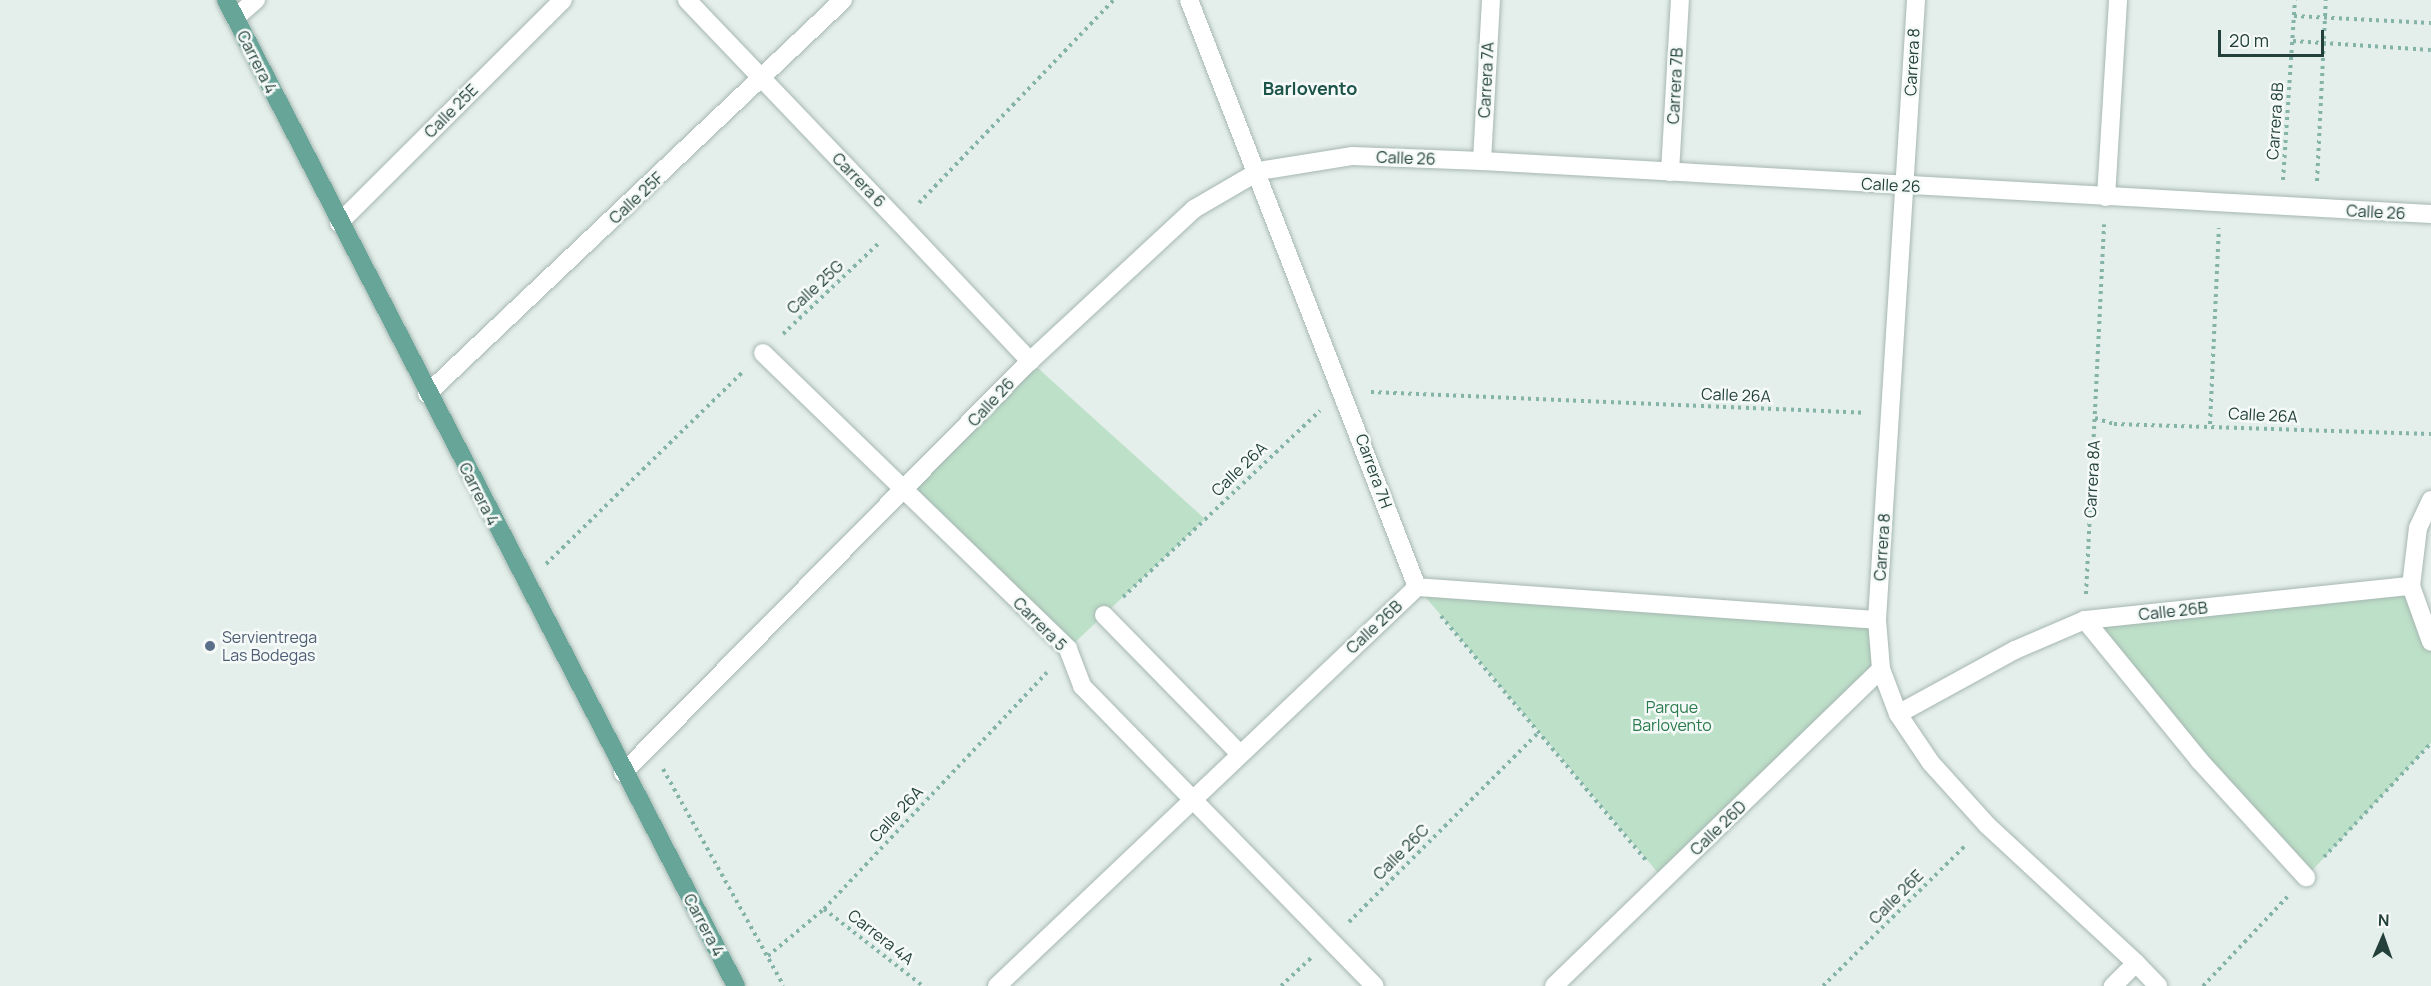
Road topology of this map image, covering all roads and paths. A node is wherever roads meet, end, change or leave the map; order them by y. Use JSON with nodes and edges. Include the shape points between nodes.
{"nodes":[{"id":1,"x":226,"y":0,"type":"edge"},
{"id":2,"x":256,"y":0,"type":"edge"},
{"id":3,"x":564,"y":0,"type":"edge"},
{"id":4,"x":687,"y":0,"type":"edge"},
{"id":5,"x":843,"y":0,"type":"edge"},
{"id":6,"x":1114,"y":0,"type":"edge"},
{"id":7,"x":1189,"y":0,"type":"edge"},
{"id":8,"x":1491,"y":0,"type":"edge"},
{"id":9,"x":1680,"y":0,"type":"edge"},
{"id":10,"x":1916,"y":0,"type":"edge"},
{"id":11,"x":2118,"y":0,"type":"edge"},
{"id":12,"x":2295,"y":0,"type":"edge"},
{"id":13,"x":2326,"y":0,"type":"edge"},
{"id":14,"x":2294,"y":16,"type":"junction"},
{"id":15,"x":235,"y":18,"type":"junction"},
{"id":16,"x":2325,"y":18,"type":"junction"},
{"id":17,"x":2431,"y":23,"type":"edge"},
{"id":18,"x":2293,"y":41,"type":"junction"},
{"id":19,"x":2321,"y":43,"type":"junction"},
{"id":20,"x":2431,"y":50,"type":"edge"},
{"id":21,"x":763,"y":80,"type":"junction"},
{"id":22,"x":1482,"y":161,"type":"junction"},
{"id":23,"x":1259,"y":171,"type":"junction"},
{"id":24,"x":1670,"y":172,"type":"junction"},
{"id":25,"x":1904,"y":185,"type":"junction"},
{"id":26,"x":2106,"y":197,"type":"junction"},
{"id":27,"x":2220,"y":203,"type":"junction"},
{"id":28,"x":2281,"y":207,"type":"junction"},
{"id":29,"x":2316,"y":209,"type":"junction"},
{"id":30,"x":2431,"y":214,"type":"edge"},
{"id":31,"x":339,"y":223,"type":"junction"},
{"id":32,"x":900,"y":223,"type":"junction"},
{"id":33,"x":763,"y":353,"type":"junction"},
{"id":34,"x":1030,"y":360,"type":"junction"},
{"id":35,"x":1345,"y":391,"type":"junction"},
{"id":36,"x":427,"y":394,"type":"junction"},
{"id":37,"x":1891,"y":414,"type":"junction"},
{"id":38,"x":2095,"y":418,"type":"junction"},
{"id":39,"x":2210,"y":424,"type":"junction"},
{"id":40,"x":2431,"y":434,"type":"edge"},
{"id":41,"x":904,"y":494,"type":"junction"},
{"id":42,"x":2431,"y":500,"type":"edge"},
{"id":43,"x":525,"y":585,"type":"junction"},
{"id":44,"x":2411,"y":586,"type":"junction"},
{"id":45,"x":1417,"y":587,"type":"junction"},
{"id":46,"x":1104,"y":615,"type":"joint"},
{"id":47,"x":1877,"y":620,"type":"junction"},
{"id":48,"x":2085,"y":620,"type":"junction"},
{"id":49,"x":2431,"y":642,"type":"edge"},
{"id":50,"x":1068,"y":649,"type":"junction"},
{"id":51,"x":1881,"y":669,"type":"junction"},
{"id":52,"x":1898,"y":714,"type":"junction"},
{"id":53,"x":1538,"y":734,"type":"junction"},
{"id":54,"x":650,"y":745,"type":"junction"},
{"id":55,"x":1238,"y":752,"type":"junction"},
{"id":56,"x":623,"y":773,"type":"junction"},
{"id":57,"x":1192,"y":800,"type":"junction"},
{"id":58,"x":1987,"y":825,"type":"junction"},
{"id":59,"x":2306,"y":877,"type":"dead end"},
{"id":60,"x":1664,"y":880,"type":"junction"},
{"id":61,"x":824,"y":909,"type":"junction"},
{"id":62,"x":1328,"y":942,"type":"junction"},
{"id":63,"x":768,"y":956,"type":"junction"},
{"id":64,"x":2136,"y":963,"type":"junction"},
{"id":65,"x":736,"y":986,"type":"edge"},
{"id":66,"x":784,"y":986,"type":"edge"},
{"id":67,"x":923,"y":986,"type":"edge"},
{"id":68,"x":997,"y":986,"type":"edge"},
{"id":69,"x":1281,"y":986,"type":"edge"},
{"id":70,"x":1375,"y":986,"type":"edge"},
{"id":71,"x":1554,"y":986,"type":"edge"},
{"id":72,"x":1823,"y":986,"type":"edge"},
{"id":73,"x":2113,"y":986,"type":"edge"},
{"id":74,"x":2158,"y":986,"type":"edge"}],
"edges":[{"from":1,"to":15,"type":"main road","name":"Carrera 4"},
{"from":2,"to":15,"type":"street"},
{"from":3,"to":31,"type":"street","name":"Calle 25E"},
{"from":4,"to":21,"type":"street","name":"Carrera 6"},
{"from":5,"to":21,"type":"street","name":"Calle 25F"},
{"from":6,"to":32,"type":"path","name":"Calle 25G"},
{"from":7,"to":23,"type":"street","name":"Carrera 7H"},
{"from":8,"to":22,"type":"street","name":"Carrera 7A"},
{"from":9,"to":24,"type":"street","name":"Carrera 7B"},
{"from":10,"to":25,"type":"street","name":"Carrera 8"},
{"from":11,"to":26,"type":"street"},
{"from":12,"to":14,"type":"path","name":"Carrera 8B"},
{"from":13,"to":16,"type":"path"},
{"from":14,"to":16,"type":"path"},
{"from":14,"to":18,"type":"path","name":"Carrera 8B"},
{"from":15,"to":31,"type":"main road","name":"Carrera 4"},
{"from":16,"to":17,"type":"path"},
{"from":16,"to":19,"type":"path"},
{"from":18,"to":19,"type":"path"},
{"from":18,"to":28,"type":"path","name":"Carrera 8B"},
{"from":19,"to":20,"type":"path"},
{"from":19,"to":29,"type":"path"},
{"from":21,"to":32,"type":"street","name":"Carrera 6"},
{"from":21,"to":36,"type":"street","name":"Calle 25F"},
{"from":22,"to":23,"type":"street","name":"Calle 26","via":[[1353,156]]},
{"from":22,"to":24,"type":"street","name":"Calle 26"},
{"from":23,"to":34,"type":"street","name":"Calle 26","via":[[1194,209]]},
{"from":23,"to":35,"type":"street","name":"Carrera 7H"},
{"from":24,"to":25,"type":"street","name":"Calle 26"},
{"from":25,"to":26,"type":"street","name":"Calle 26"},
{"from":25,"to":37,"type":"street","name":"Carrera 8"},
{"from":26,"to":27,"type":"street","name":"Calle 26"},
{"from":26,"to":38,"type":"path","name":"Carrera 8A"},
{"from":27,"to":28,"type":"street","name":"Calle 26"},
{"from":27,"to":39,"type":"path"},
{"from":28,"to":29,"type":"street","name":"Calle 26"},
{"from":29,"to":30,"type":"street","name":"Calle 26"},
{"from":31,"to":36,"type":"main road","name":"Carrera 4"},
{"from":32,"to":33,"type":"path","name":"Calle 25G"},
{"from":32,"to":34,"type":"street","name":"Carrera 6"},
{"from":33,"to":41,"type":"street","name":"Carrera 5"},
{"from":33,"to":43,"type":"path","name":"Calle 25G"},
{"from":34,"to":41,"type":"street","name":"Calle 26"},
{"from":35,"to":37,"type":"path","name":"Calle 26A"},
{"from":35,"to":45,"type":"street","name":"Carrera 7H"},
{"from":35,"to":46,"type":"path","name":"Calle 26A","via":[[1289,437]]},
{"from":36,"to":43,"type":"main road","name":"Carrera 4"},
{"from":37,"to":47,"type":"street","name":"Carrera 8"},
{"from":38,"to":39,"type":"path","name":"Calle 26A","via":[[2114,424]]},
{"from":38,"to":48,"type":"path","name":"Carrera 8A"},
{"from":39,"to":40,"type":"path","name":"Calle 26A"},
{"from":41,"to":50,"type":"street","name":"Carrera 5"},
{"from":41,"to":54,"type":"street","name":"Calle 26"},
{"from":42,"to":44,"type":"street","via":[[2418,528]]},
{"from":43,"to":56,"type":"main road","name":"Carrera 4"},
{"from":44,"to":48,"type":"street","name":"Calle 26B"},
{"from":44,"to":49,"type":"street"},
{"from":45,"to":47,"type":"street","name":"Calle 26B"},
{"from":45,"to":53,"type":"path"},
{"from":45,"to":55,"type":"street","name":"Calle 26B"},
{"from":46,"to":55,"type":"street"},
{"from":47,"to":51,"type":"street","name":"Carrera 8"},
{"from":48,"to":52,"type":"street","name":"Calle 26B","via":[[2015,650]]},
{"from":48,"to":59,"type":"street","via":[[2199,760]]},
{"from":50,"to":57,"type":"street","name":"Carrera 5","via":[[1082,686]]},
{"from":50,"to":61,"type":"path","name":"Calle 26A"},
{"from":51,"to":52,"type":"street","name":"Carrera 8"},
{"from":51,"to":60,"type":"street","name":"Calle 26D"},
{"from":52,"to":58,"type":"street","name":"Carrera 8","via":[[1931,764]]},
{"from":53,"to":60,"type":"path"},
{"from":53,"to":62,"type":"path","name":"Calle 26C"},
{"from":54,"to":56,"type":"street","name":"Calle 26"},
{"from":54,"to":63,"type":"path"},
{"from":55,"to":57,"type":"street","name":"Calle 26B"},
{"from":56,"to":65,"type":"main road","name":"Carrera 4"},
{"from":57,"to":62,"type":"street","name":"Carrera 5"},
{"from":57,"to":68,"type":"street","name":"Calle 26B"},
{"from":58,"to":64,"type":"street","name":"Carrera 8"},
{"from":58,"to":72,"type":"path","name":"Calle 26E"},
{"from":60,"to":71,"type":"street","name":"Calle 26D"},
{"from":61,"to":63,"type":"path","name":"Calle 26A"},
{"from":61,"to":67,"type":"path","name":"Carrera 4A"},
{"from":62,"to":69,"type":"path","name":"Calle 26C"},
{"from":62,"to":70,"type":"street","name":"Carrera 5"},
{"from":63,"to":66,"type":"path"},
{"from":64,"to":73,"type":"street"},
{"from":64,"to":74,"type":"street","name":"Carrera 8"}]}
